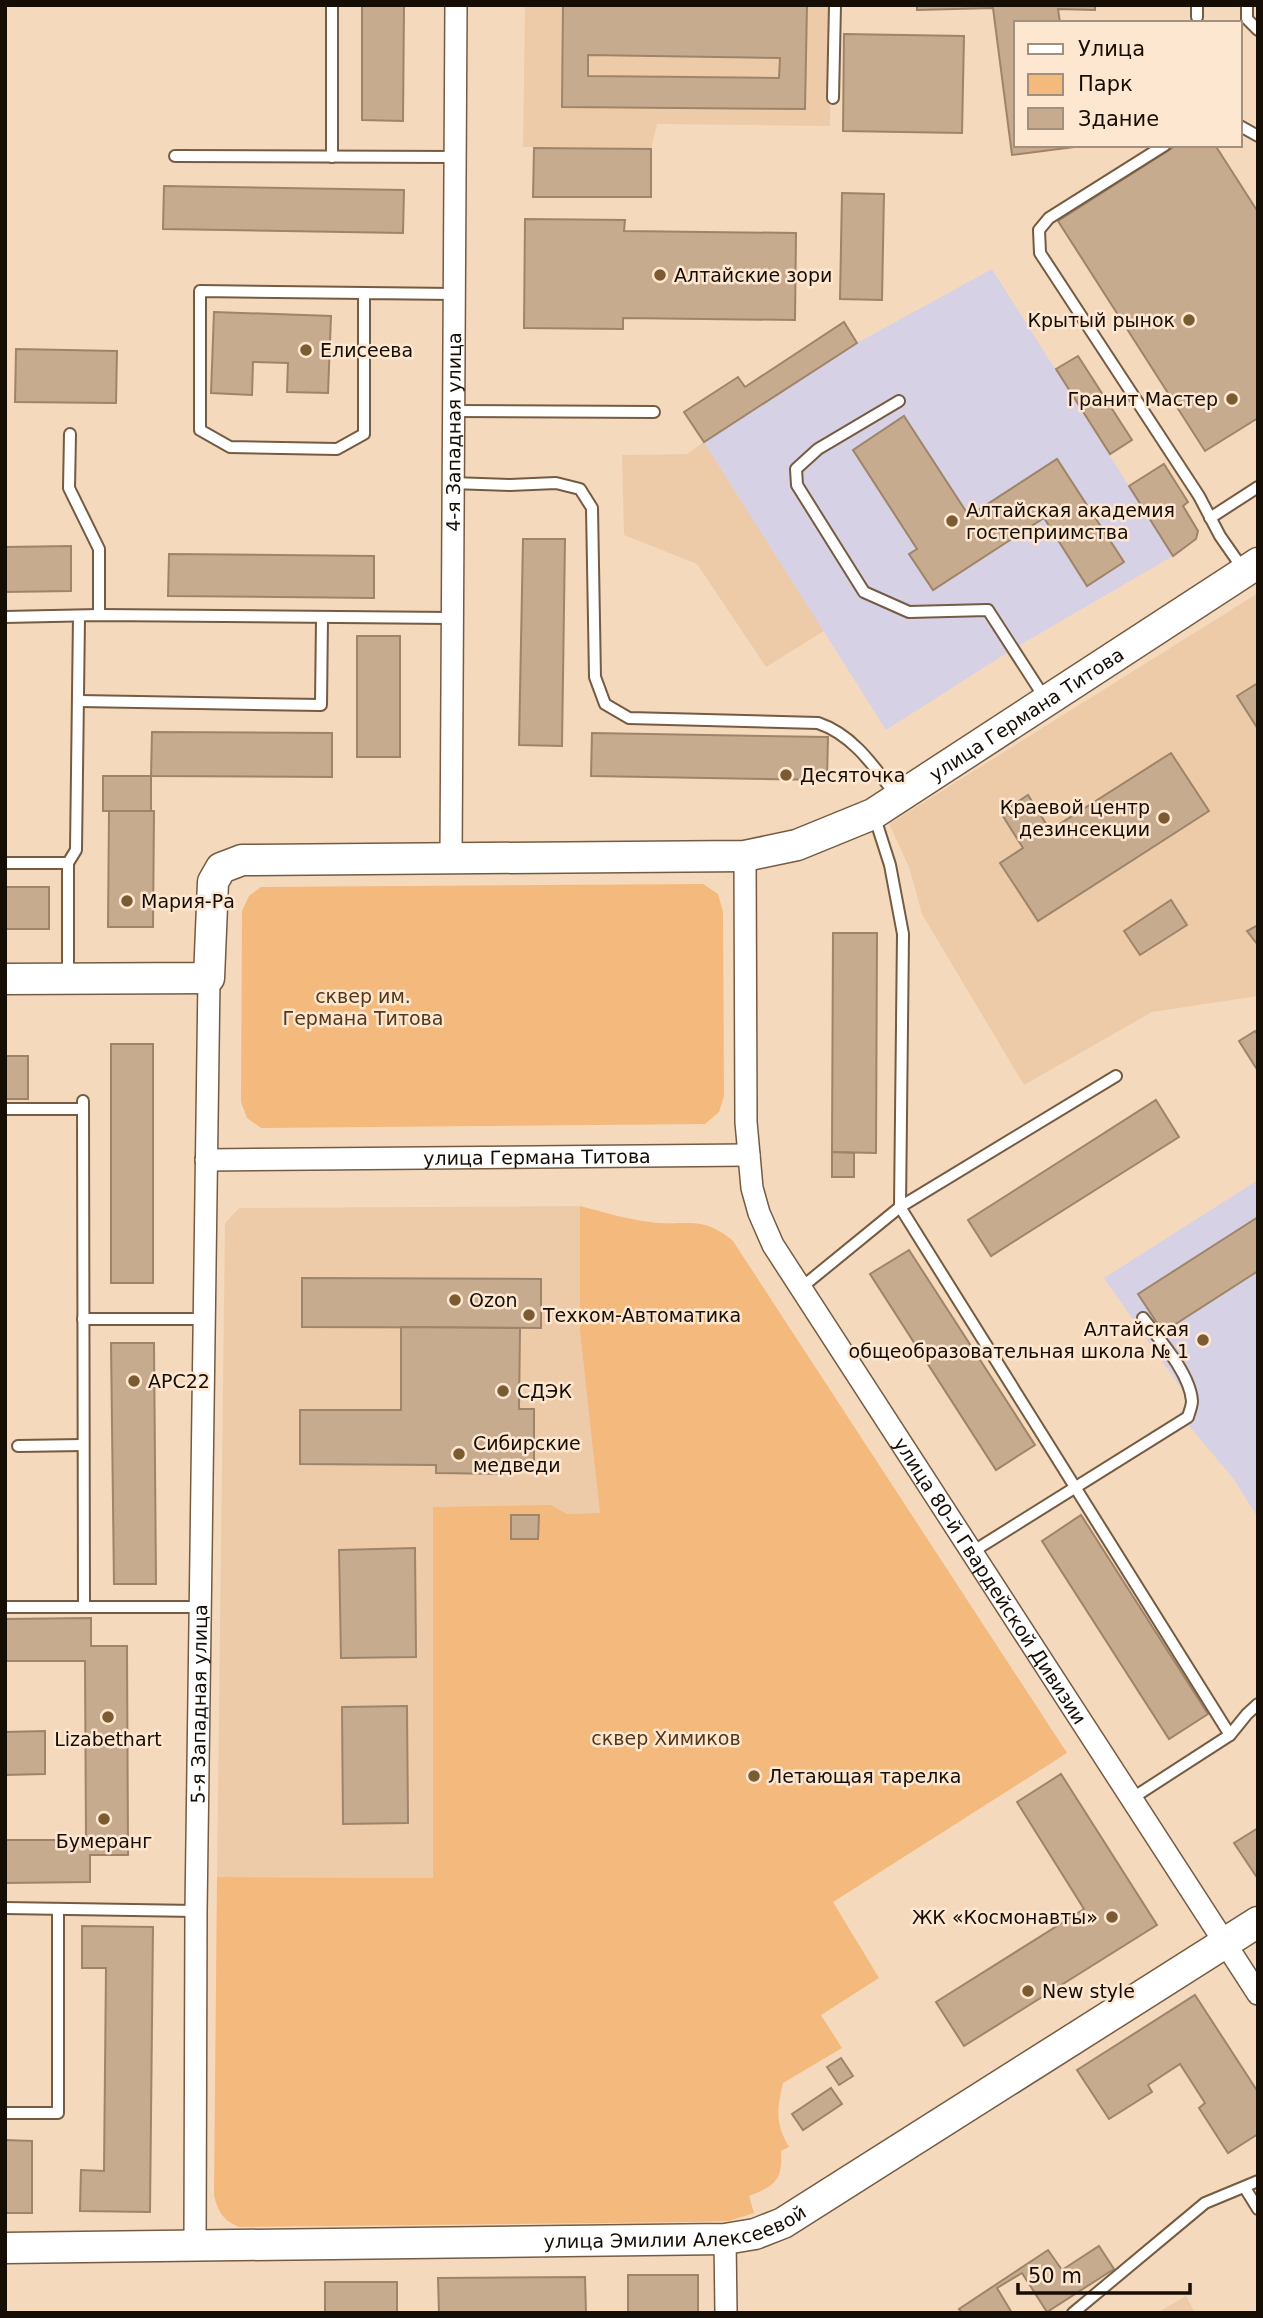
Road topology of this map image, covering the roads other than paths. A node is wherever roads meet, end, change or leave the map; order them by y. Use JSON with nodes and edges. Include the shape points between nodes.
{"nodes":[{"id":1,"x":332,"y":5,"type":"edge"},
{"id":2,"x":456,"y":5,"type":"edge"},
{"id":3,"x":835,"y":5,"type":"edge"},
{"id":4,"x":1247,"y":5,"type":"edge"},
{"id":5,"x":1258,"y":30,"type":"edge"},
{"id":6,"x":833,"y":98,"type":"dead end"},
{"id":7,"x":1242,"y":127,"type":"edge"},
{"id":8,"x":1258,"y":136,"type":"edge"},
{"id":9,"x":1162,"y":147,"type":"edge"},
{"id":10,"x":175,"y":156,"type":"dead end"},
{"id":11,"x":331,"y":157,"type":"junction"},
{"id":12,"x":455,"y":157,"type":"junction"},
{"id":13,"x":365,"y":293,"type":"junction"},
{"id":14,"x":454,"y":293,"type":"junction"},
{"id":15,"x":899,"y":401,"type":"dead end"},
{"id":16,"x":453,"y":411,"type":"junction"},
{"id":17,"x":654,"y":412,"type":"dead end"},
{"id":18,"x":70,"y":434,"type":"dead end"},
{"id":19,"x":452,"y":483,"type":"junction"},
{"id":20,"x":1258,"y":487,"type":"edge"},
{"id":21,"x":1210,"y":518,"type":"junction"},
{"id":22,"x":1251,"y":567,"type":"edge"},
{"id":23,"x":99,"y":615,"type":"junction"},
{"id":24,"x":5,"y":617,"type":"edge"},
{"id":25,"x":79,"y":617,"type":"junction"},
{"id":26,"x":322,"y":618,"type":"junction"},
{"id":27,"x":451,"y":618,"type":"junction"},
{"id":28,"x":79,"y":701,"type":"junction"},
{"id":29,"x":1047,"y":702,"type":"junction"},
{"id":30,"x":886,"y":806,"type":"junction"},
{"id":31,"x":745,"y":856,"type":"junction"},
{"id":32,"x":451,"y":859,"type":"junction"},
{"id":33,"x":5,"y":863,"type":"edge"},
{"id":34,"x":68,"y":863,"type":"junction"},
{"id":35,"x":209,"y":978,"type":"junction"},
{"id":36,"x":5,"y":979,"type":"edge"},
{"id":37,"x":68,"y":979,"type":"junction"},
{"id":38,"x":1116,"y":1076,"type":"dead end"},
{"id":39,"x":5,"y":1109,"type":"edge"},
{"id":40,"x":749,"y":1155,"type":"junction"},
{"id":41,"x":206,"y":1160,"type":"junction"},
{"id":42,"x":900,"y":1208,"type":"junction"},
{"id":43,"x":802,"y":1287,"type":"junction"},
{"id":44,"x":1143,"y":1318,"type":"dead end"},
{"id":45,"x":83,"y":1319,"type":"junction"},
{"id":46,"x":204,"y":1319,"type":"junction"},
{"id":47,"x":83,"y":1445,"type":"junction"},
{"id":48,"x":18,"y":1446,"type":"dead end"},
{"id":49,"x":1075,"y":1487,"type":"junction"},
{"id":50,"x":972,"y":1552,"type":"junction"},
{"id":51,"x":5,"y":1607,"type":"edge"},
{"id":52,"x":84,"y":1607,"type":"junction"},
{"id":53,"x":200,"y":1607,"type":"junction"},
{"id":54,"x":1258,"y":1704,"type":"edge"},
{"id":55,"x":1230,"y":1735,"type":"junction"},
{"id":56,"x":1131,"y":1798,"type":"junction"},
{"id":57,"x":5,"y":1908,"type":"edge"},
{"id":58,"x":58,"y":1909,"type":"junction"},
{"id":59,"x":196,"y":1911,"type":"junction"},
{"id":60,"x":1258,"y":1923,"type":"edge"},
{"id":61,"x":1224,"y":1943,"type":"junction"},
{"id":62,"x":1258,"y":1994,"type":"edge"},
{"id":63,"x":5,"y":2113,"type":"edge"},
{"id":64,"x":1258,"y":2181,"type":"edge"},
{"id":65,"x":1245,"y":2188,"type":"junction"},
{"id":66,"x":1258,"y":2209,"type":"edge"},
{"id":67,"x":725,"y":2239,"type":"junction"},
{"id":68,"x":195,"y":2246,"type":"junction"},
{"id":69,"x":5,"y":2248,"type":"edge"},
{"id":70,"x":726,"y":2313,"type":"edge"},
{"id":71,"x":1073,"y":2313,"type":"edge"}],
"edges":[{"from":1,"to":11,"type":"lane"},
{"from":2,"to":12,"type":"street","name":"4-я Западная улица"},
{"from":3,"to":6,"type":"lane"},
{"from":4,"to":5,"type":"lane","via":[[1247,19]]},
{"from":7,"to":8,"type":"lane"},
{"from":9,"to":21,"type":"lane","via":[[1049,218],[1039,230],[1040,253]]},
{"from":10,"to":11,"type":"lane"},
{"from":11,"to":12,"type":"lane"},
{"from":12,"to":14,"type":"street","name":"4-я Западная улица"},
{"from":13,"to":13,"type":"lane","via":[[200,291],[200,430],[230,447],[337,449],[365,434]]},
{"from":13,"to":14,"type":"lane"},
{"from":14,"to":16,"type":"street","name":"4-я Западная улица"},
{"from":15,"to":29,"type":"lane","via":[[818,449],[796,468],[797,485],[864,592],[909,612],[988,610]]},
{"from":16,"to":17,"type":"lane"},
{"from":16,"to":19,"type":"street","name":"4-я Западная улица"},
{"from":18,"to":23,"type":"lane","via":[[69,488],[99,549]]},
{"from":19,"to":27,"type":"street","name":"4-я Западная улица"},
{"from":19,"to":30,"type":"lane","via":[[556,484],[580,489],[592,508],[595,677],[605,704],[629,718],[818,723],[834,728],[846,737]]},
{"from":20,"to":21,"type":"lane"},
{"from":21,"to":22,"type":"lane"},
{"from":22,"to":29,"type":"street","name":"улица Германа Титова"},
{"from":23,"to":25,"type":"lane"},
{"from":23,"to":26,"type":"lane"},
{"from":24,"to":25,"type":"lane"},
{"from":25,"to":28,"type":"lane"},
{"from":26,"to":27,"type":"lane"},
{"from":26,"to":28,"type":"lane","via":[[321,705]]},
{"from":27,"to":32,"type":"street","name":"4-я Западная улица"},
{"from":28,"to":34,"type":"lane","via":[[76,850]]},
{"from":29,"to":30,"type":"street","name":"улица Германа Титова"},
{"from":30,"to":31,"type":"street","name":"улица Германа Титова","via":[[797,845]]},
{"from":30,"to":42,"type":"lane","via":[[890,865],[903,934]]},
{"from":31,"to":32,"type":"street","name":"улица Германа Титова"},
{"from":31,"to":40,"type":"street"},
{"from":32,"to":35,"type":"street","name":"улица Германа Титова","via":[[242,860],[221,868],[213,882]]},
{"from":33,"to":34,"type":"lane"},
{"from":34,"to":37,"type":"lane"},
{"from":35,"to":37,"type":"street"},
{"from":35,"to":41,"type":"street","name":"улица Германа Титова"},
{"from":36,"to":37,"type":"street"},
{"from":38,"to":42,"type":"lane"},
{"from":39,"to":45,"type":"lane","via":[[83,1105]]},
{"from":40,"to":41,"type":"street","name":"улица Германа Титова"},
{"from":40,"to":43,"type":"street","name":"улица 80-й Гвардейской Дивизии","via":[[759,1213],[773,1245]]},
{"from":41,"to":46,"type":"street","name":"5-я Западная улица"},
{"from":42,"to":43,"type":"lane"},
{"from":42,"to":49,"type":"lane"},
{"from":43,"to":50,"type":"street","name":"улица 80-й Гвардейской Дивизии"},
{"from":44,"to":49,"type":"lane","via":[[1186,1382],[1192,1401],[1188,1417]]},
{"from":45,"to":46,"type":"lane"},
{"from":45,"to":47,"type":"lane"},
{"from":46,"to":53,"type":"street","name":"5-я Западная улица"},
{"from":47,"to":48,"type":"lane"},
{"from":47,"to":52,"type":"lane"},
{"from":49,"to":50,"type":"lane"},
{"from":49,"to":55,"type":"lane"},
{"from":50,"to":56,"type":"street","name":"улица 80-й Гвардейской Дивизии"},
{"from":51,"to":52,"type":"lane"},
{"from":52,"to":53,"type":"lane"},
{"from":53,"to":59,"type":"street","name":"5-я Западная улица"},
{"from":54,"to":55,"type":"lane"},
{"from":55,"to":56,"type":"lane"},
{"from":56,"to":61,"type":"street","name":"улица 80-й Гвардейской Дивизии"},
{"from":57,"to":58,"type":"lane"},
{"from":58,"to":59,"type":"lane"},
{"from":58,"to":63,"type":"lane","via":[[58,2113]]},
{"from":59,"to":68,"type":"street","name":"5-я Западная улица"},
{"from":60,"to":61,"type":"street","name":"улица Эмилии Алексеевой"},
{"from":61,"to":62,"type":"street","name":"улица 80-й Гвардейской Дивизии"},
{"from":61,"to":67,"type":"street","name":"улица Эмилии Алексеевой","via":[[783,2222],[755,2234]]},
{"from":64,"to":65,"type":"lane"},
{"from":65,"to":66,"type":"lane"},
{"from":65,"to":71,"type":"lane","via":[[1205,2203]]},
{"from":67,"to":68,"type":"street","name":"улица Эмилии Алексеевой"},
{"from":67,"to":70,"type":"street"},
{"from":68,"to":69,"type":"street","name":"улица Эмилии Алексеевой"}]}
